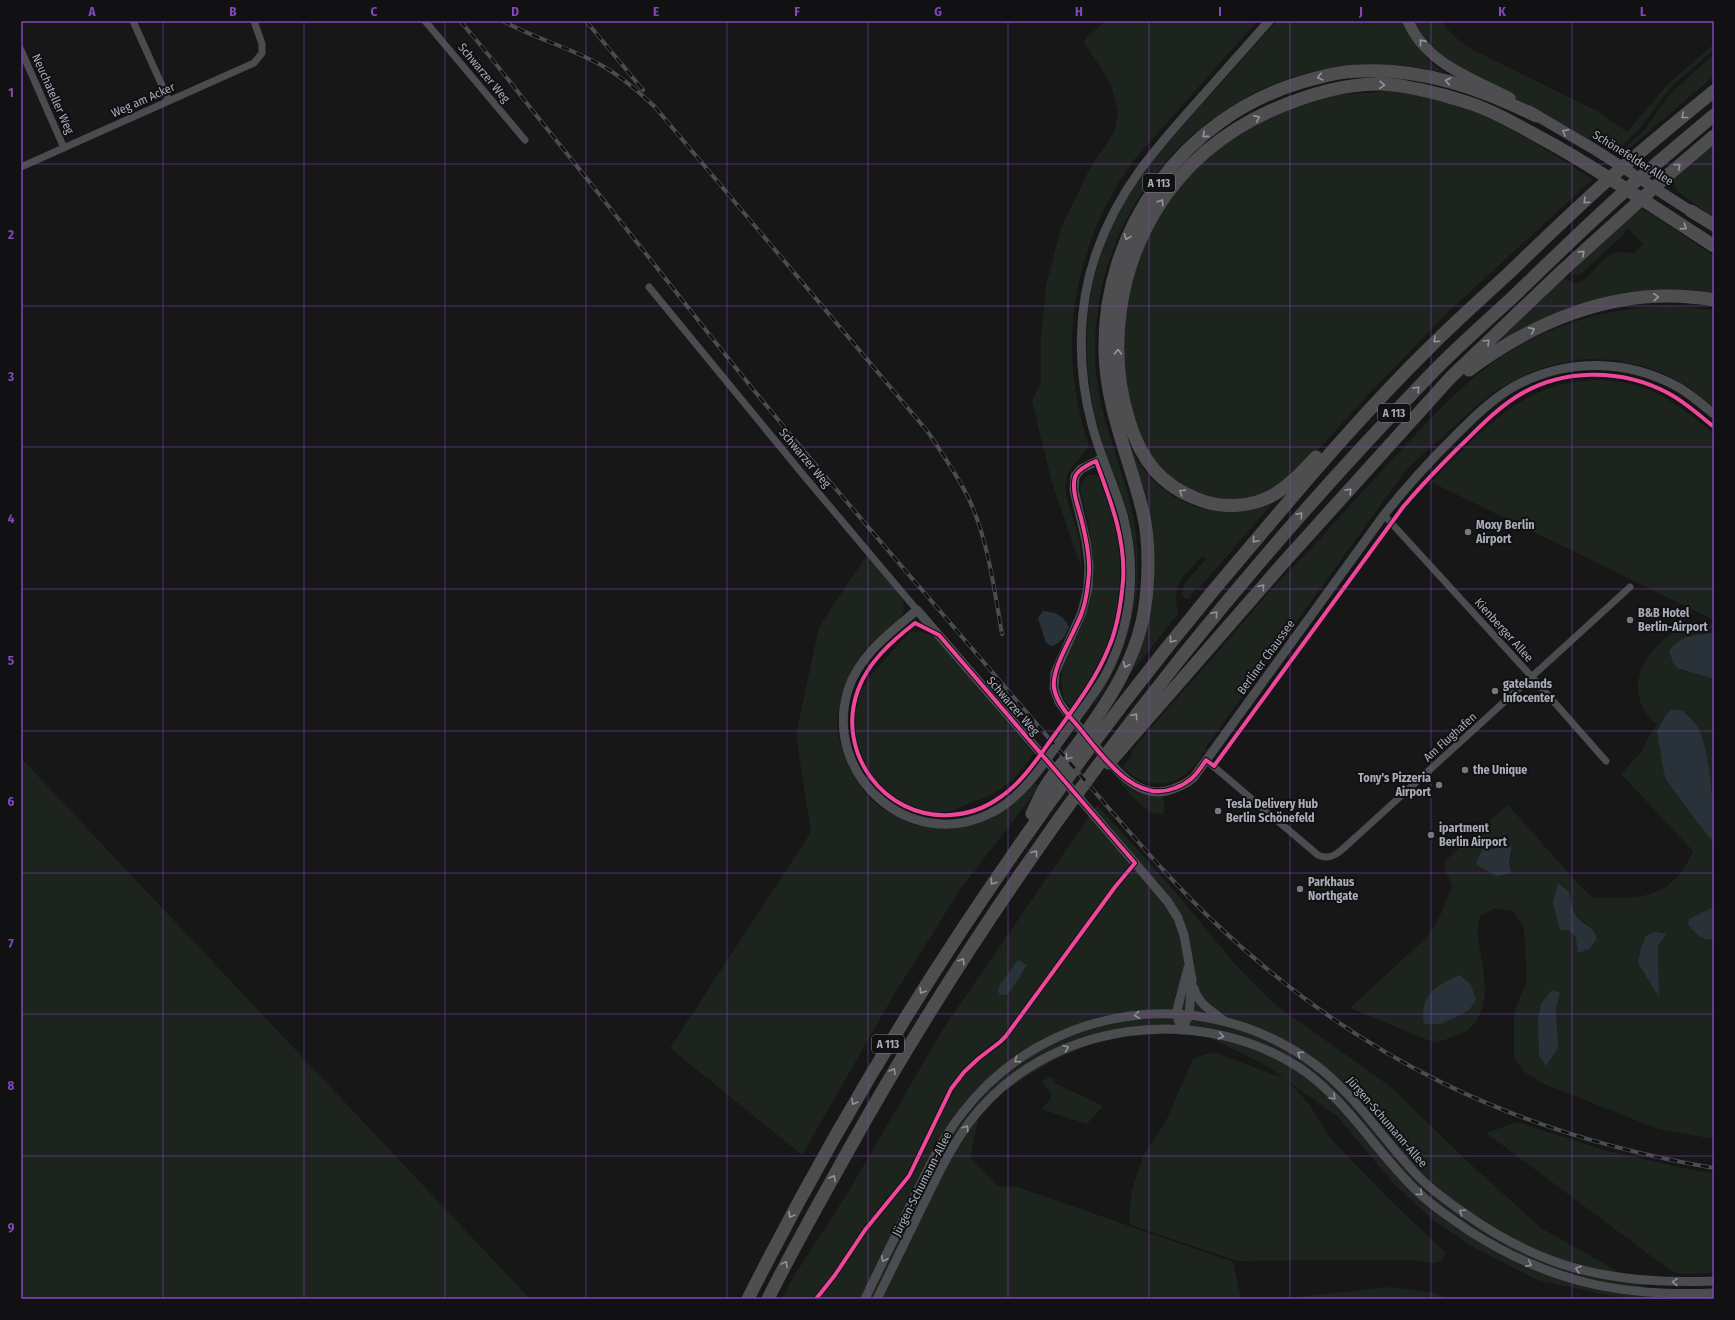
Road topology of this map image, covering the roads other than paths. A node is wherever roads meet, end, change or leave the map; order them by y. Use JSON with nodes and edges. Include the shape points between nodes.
{"nodes":[{"id":1,"x":133,"y":21,"type":"edge"},
{"id":2,"x":254,"y":21,"type":"edge"},
{"id":3,"x":424,"y":21,"type":"edge"},
{"id":4,"x":1269,"y":21,"type":"edge"},
{"id":5,"x":1408,"y":21,"type":"edge"},
{"id":6,"x":21,"y":50,"type":"edge"},
{"id":7,"x":1714,"y":91,"type":"edge"},
{"id":8,"x":169,"y":101,"type":"junction"},
{"id":9,"x":1714,"y":115,"type":"edge"},
{"id":10,"x":1536,"y":116,"type":"junction"},
{"id":11,"x":1714,"y":136,"type":"edge"},
{"id":12,"x":525,"y":140,"type":"dead end"},
{"id":13,"x":64,"y":148,"type":"junction"},
{"id":14,"x":21,"y":167,"type":"edge"},
{"id":15,"x":1691,"y":211,"type":"junction"},
{"id":16,"x":1714,"y":225,"type":"edge"},
{"id":17,"x":1714,"y":228,"type":"edge"},
{"id":18,"x":1714,"y":246,"type":"edge"},
{"id":19,"x":649,"y":287,"type":"dead end"},
{"id":20,"x":1714,"y":300,"type":"edge"},
{"id":21,"x":1392,"y":385,"type":"junction"},
{"id":22,"x":1714,"y":414,"type":"edge"},
{"id":23,"x":1102,"y":458,"type":"junction"},
{"id":24,"x":1375,"y":463,"type":"junction"},
{"id":25,"x":1384,"y":515,"type":"junction"},
{"id":26,"x":1630,"y":587,"type":"dead end"},
{"id":27,"x":917,"y":610,"type":"junction"},
{"id":28,"x":1532,"y":676,"type":"junction"},
{"id":29,"x":1094,"y":731,"type":"junction"},
{"id":30,"x":1113,"y":752,"type":"junction"},
{"id":31,"x":1206,"y":760,"type":"junction"},
{"id":32,"x":1606,"y":761,"type":"dead end"},
{"id":33,"x":1189,"y":963,"type":"junction"},
{"id":34,"x":1192,"y":980,"type":"junction"},
{"id":35,"x":1176,"y":1014,"type":"junction"},
{"id":36,"x":1189,"y":1015,"type":"junction"},
{"id":37,"x":1226,"y":1021,"type":"junction"},
{"id":38,"x":1182,"y":1030,"type":"junction"},
{"id":39,"x":1714,"y":1282,"type":"edge"},
{"id":40,"x":1714,"y":1293,"type":"edge"},
{"id":41,"x":748,"y":1299,"type":"edge"},
{"id":42,"x":768,"y":1299,"type":"edge"},
{"id":43,"x":864,"y":1299,"type":"edge"},
{"id":44,"x":877,"y":1299,"type":"edge"}],
"edges":[{"from":1,"to":8,"type":"street"},
{"from":2,"to":8,"type":"street","name":"Weg am Acker","via":[[262,44],[262,53],[254,63]]},
{"from":3,"to":12,"type":"street","name":"Schwarzer Weg"},
{"from":4,"to":23,"type":"street","via":[[1146,160],[1109,220],[1096,253],[1083,317],[1082,363],[1092,425]]},
{"from":10,"to":5,"type":"highway","name":"Schönefelder Allee","one_way":true,"via":[[1511,98],[1456,72],[1440,61],[1416,35]]},
{"from":6,"to":13,"type":"street","name":"Neuchateller Weg"},
{"from":7,"to":21,"type":"highway","number":"A 113","one_way":true,"via":[[1599,188],[1430,346]]},
{"from":8,"to":13,"type":"street","name":"Weg am Acker"},
{"from":30,"to":9,"type":"highway","number":"A 113","one_way":true,"via":[[1171,668],[1269,550],[1381,426],[1433,371],[1616,199]]},
{"from":15,"to":10,"type":"highway","name":"Schönefelder Allee","one_way":true,"via":[[1594,149]]},
{"from":10,"to":29,"type":"highway","number":"A 113","one_way":true,"via":[[1505,100],[1448,81],[1380,70],[1340,73],[1282,88],[1236,111],[1180,157],[1144,203],[1122,250],[1109,296],[1105,324],[1107,380],[1112,407],[1144,516],[1147,587],[1144,615],[1136,642]]},
{"from":24,"to":11,"type":"highway","one_way":true,"via":[[1451,377],[1520,310]]},
{"from":13,"to":14,"type":"street","name":"Weg am Acker"},
{"from":15,"to":16,"type":"highway"},
{"from":15,"to":17,"type":"highway","name":"Schönefelder Allee"},
{"from":21,"to":18,"type":"highway","one_way":true,"via":[[1356,415],[1292,482],[1272,496],[1248,504],[1219,505],[1188,496],[1165,481],[1147,461],[1133,433],[1122,391],[1117,356],[1122,301],[1129,272],[1150,220],[1176,182],[1209,147],[1261,115],[1324,91],[1378,84],[1417,89],[1482,107],[1582,162]]},
{"from":19,"to":27,"type":"street","name":"Schwarzer Weg"},
{"from":24,"to":20,"type":"highway","one_way":true,"via":[[1467,372],[1494,352],[1533,330],[1561,317],[1603,303],[1672,296]]},
{"from":21,"to":29,"type":"highway","number":"A 113","one_way":true,"via":[[1301,486]]},
{"from":22,"to":25,"type":"street","name":"Berliner Chaussee","via":[[1679,387],[1638,370],[1590,365],[1552,371],[1515,386],[1496,398],[1417,475]]},
{"from":23,"to":27,"type":"street","via":[[1122,514],[1130,550],[1131,592],[1124,630],[1106,674],[1034,776],[1005,805],[972,821],[935,823],[896,811],[883,803],[862,781],[845,743],[844,717],[848,690],[860,664],[884,637]]},
{"from":23,"to":31,"type":"street","name":"Berliner Chaussee","via":[[1081,469],[1075,476],[1074,490],[1089,566],[1088,588],[1082,612],[1055,674],[1054,688],[1064,709],[1120,774],[1138,788],[1155,792],[1168,791],[1190,780]]},
{"from":30,"to":24,"type":"highway","one_way":true},
{"from":25,"to":28,"type":"street","name":"Kienberger Allee"},
{"from":25,"to":31,"type":"street","name":"Berliner Chaussee"},
{"from":26,"to":28,"type":"street","name":"Am Flughafen"},
{"from":27,"to":33,"type":"street","name":"Schwarzer Weg","via":[[1168,902],[1178,918],[1184,935]]},
{"from":28,"to":31,"type":"street","name":"Am Flughafen","via":[[1356,837],[1329,858],[1318,855]]},
{"from":28,"to":32,"type":"street","name":"Kienberger Allee"},
{"from":29,"to":41,"type":"highway","number":"A 113","one_way":true,"via":[[1049,792],[1015,850],[931,976],[866,1081]]},
{"from":42,"to":30,"type":"highway","number":"A 113","one_way":true,"via":[[870,1111],[922,1024],[1020,874],[1066,810]]},
{"from":33,"to":34,"type":"street","name":"Schwarzer Weg"},
{"from":33,"to":35,"type":"street","name":"Schwarzer Weg"},
{"from":34,"to":36,"type":"street","name":"Schwarzer Weg"},
{"from":34,"to":37,"type":"street","via":[[1196,996],[1202,1004]]},
{"from":35,"to":36,"type":"street","name":"Jürgen-Schumann-Allee"},
{"from":35,"to":38,"type":"street"},
{"from":35,"to":43,"type":"street","name":"Jürgen-Schumann-Allee","one_way":true,"via":[[1120,1017],[1066,1033],[1040,1045],[998,1074],[979,1092],[946,1136]]},
{"from":36,"to":37,"type":"street","name":"Jürgen-Schumann-Allee"},
{"from":36,"to":38,"type":"street","name":"Schwarzer Weg"},
{"from":39,"to":37,"type":"street","name":"Jürgen-Schumann-Allee","one_way":true,"via":[[1656,1282],[1597,1274],[1551,1260],[1491,1232],[1442,1198],[1419,1177],[1351,1097],[1316,1065],[1271,1038]]},
{"from":38,"to":40,"type":"street","name":"Jürgen-Schumann-Allee","one_way":true,"via":[[1242,1041],[1265,1049],[1308,1074],[1346,1109],[1410,1185],[1432,1205],[1487,1242],[1533,1266],[1588,1284],[1632,1292]]},
{"from":44,"to":38,"type":"street","name":"Jürgen-Schumann-Allee","one_way":true,"via":[[941,1168],[969,1122],[1005,1084],[1047,1056],[1092,1039],[1124,1032]]}]}
